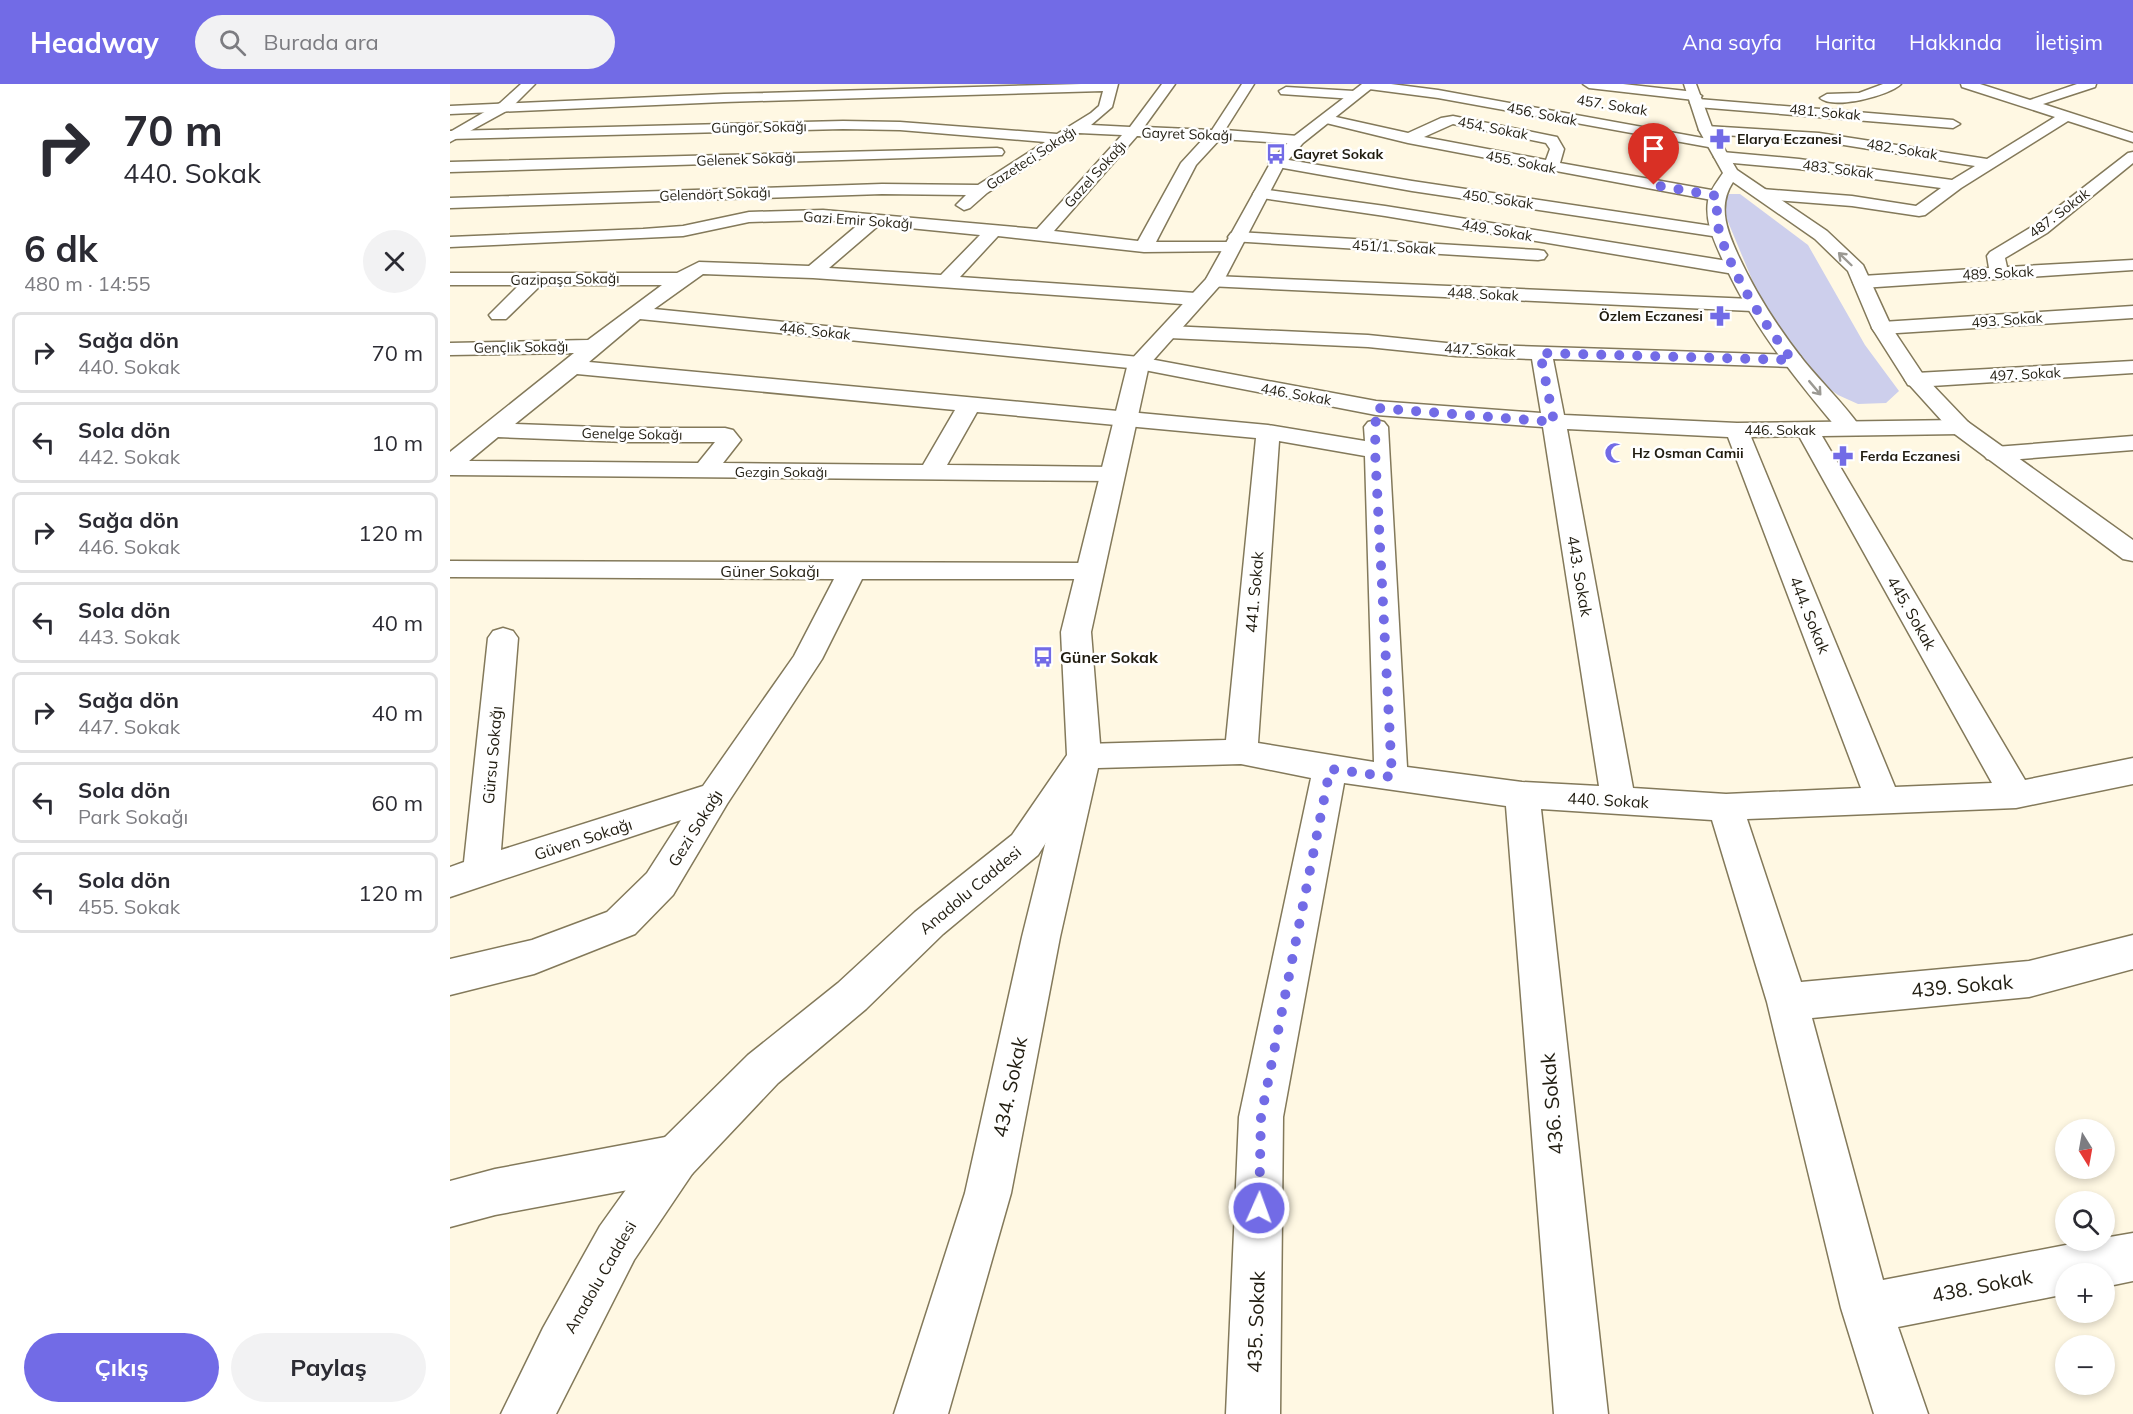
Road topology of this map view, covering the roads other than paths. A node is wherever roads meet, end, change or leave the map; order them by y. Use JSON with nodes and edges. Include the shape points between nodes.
{"nodes":[{"id":1,"x":734,"y":84,"type":"edge"},
{"id":2,"x":1169,"y":84,"type":"edge"},
{"id":3,"x":1248,"y":84,"type":"edge"},
{"id":4,"x":1589,"y":84,"type":"edge"},
{"id":5,"x":1895,"y":84,"type":"edge"},
{"id":6,"x":1967,"y":84,"type":"edge"},
{"id":7,"x":2007,"y":84,"type":"edge"},
{"id":8,"x":2090,"y":84,"type":"edge"},
{"id":9,"x":531,"y":85,"type":"edge"},
{"id":10,"x":1112,"y":86,"type":"edge"},
{"id":11,"x":1365,"y":88,"type":"edge"},
{"id":12,"x":818,"y":90,"type":"edge"},
{"id":13,"x":1286,"y":90,"type":"dead end"},
{"id":14,"x":1989,"y":91,"type":"junction"},
{"id":15,"x":1694,"y":95,"type":"edge"},
{"id":16,"x":1786,"y":96,"type":"dead end"},
{"id":17,"x":724,"y":98,"type":"junction"},
{"id":18,"x":1818,"y":98,"type":"dead end"},
{"id":19,"x":2031,"y":104,"type":"junction"},
{"id":20,"x":1972,"y":105,"type":"dead end"},
{"id":21,"x":505,"y":106,"type":"junction"},
{"id":22,"x":1792,"y":109,"type":"junction"},
{"id":23,"x":450,"y":110,"type":"edge"},
{"id":24,"x":2067,"y":116,"type":"junction"},
{"id":25,"x":1327,"y":119,"type":"junction"},
{"id":26,"x":2124,"y":120,"type":"dead end"},
{"id":27,"x":1700,"y":122,"type":"junction"},
{"id":28,"x":1953,"y":124,"type":"dead end"},
{"id":29,"x":1076,"y":129,"type":"junction"},
{"id":30,"x":2107,"y":129,"type":"junction"},
{"id":31,"x":1132,"y":133,"type":"junction"},
{"id":32,"x":1216,"y":134,"type":"junction"},
{"id":33,"x":453,"y":136,"type":"edge"},
{"id":34,"x":2133,"y":138,"type":"edge"},
{"id":35,"x":1060,"y":139,"type":"junction"},
{"id":36,"x":1408,"y":139,"type":"junction"},
{"id":37,"x":1452,"y":148,"type":"junction"},
{"id":38,"x":1041,"y":151,"type":"junction"},
{"id":39,"x":1295,"y":151,"type":"junction"},
{"id":40,"x":2133,"y":156,"type":"edge"},
{"id":41,"x":1722,"y":158,"type":"junction"},
{"id":42,"x":1989,"y":164,"type":"junction"},
{"id":43,"x":450,"y":166,"type":"edge"},
{"id":44,"x":1551,"y":168,"type":"junction"},
{"id":45,"x":1955,"y":185,"type":"junction"},
{"id":46,"x":1412,"y":186,"type":"junction"},
{"id":47,"x":981,"y":190,"type":"junction"},
{"id":48,"x":1261,"y":194,"type":"junction"},
{"id":49,"x":1762,"y":194,"type":"junction"},
{"id":50,"x":1717,"y":196,"type":"junction"},
{"id":51,"x":450,"y":203,"type":"edge"},
{"id":52,"x":1384,"y":211,"type":"junction"},
{"id":53,"x":875,"y":220,"type":"junction"},
{"id":54,"x":939,"y":226,"type":"junction"},
{"id":55,"x":683,"y":231,"type":"junction"},
{"id":56,"x":994,"y":231,"type":"junction"},
{"id":57,"x":1719,"y":232,"type":"junction"},
{"id":58,"x":1041,"y":235,"type":"junction"},
{"id":59,"x":450,"y":242,"type":"edge"},
{"id":60,"x":1234,"y":242,"type":"junction"},
{"id":61,"x":668,"y":246,"type":"dead end"},
{"id":62,"x":1372,"y":246,"type":"junction"},
{"id":63,"x":1144,"y":247,"type":"junction"},
{"id":64,"x":1552,"y":260,"type":"junction"},
{"id":65,"x":654,"y":262,"type":"dead end"},
{"id":66,"x":2132,"y":266,"type":"edge"},
{"id":67,"x":1734,"y":268,"type":"junction"},
{"id":68,"x":813,"y":272,"type":"junction"},
{"id":69,"x":1999,"y":273,"type":"junction"},
{"id":70,"x":639,"y":278,"type":"junction"},
{"id":71,"x":450,"y":279,"type":"edge"},
{"id":72,"x":536,"y":279,"type":"junction"},
{"id":73,"x":681,"y":279,"type":"junction"},
{"id":74,"x":947,"y":280,"type":"junction"},
{"id":75,"x":1862,"y":282,"type":"junction"},
{"id":76,"x":1371,"y":289,"type":"junction"},
{"id":77,"x":1205,"y":291,"type":"junction"},
{"id":78,"x":1550,"y":297,"type":"junction"},
{"id":79,"x":1752,"y":305,"type":"junction"},
{"id":80,"x":2133,"y":312,"type":"edge"},
{"id":81,"x":636,"y":313,"type":"junction"},
{"id":82,"x":499,"y":315,"type":"dead end"},
{"id":83,"x":1882,"y":328,"type":"junction"},
{"id":84,"x":1169,"y":332,"type":"junction"},
{"id":85,"x":1368,"y":341,"type":"junction"},
{"id":86,"x":593,"y":346,"type":"junction"},
{"id":87,"x":450,"y":349,"type":"edge"},
{"id":88,"x":1540,"y":353,"type":"junction"},
{"id":89,"x":1792,"y":360,"type":"junction"},
{"id":90,"x":1139,"y":363,"type":"junction"},
{"id":91,"x":572,"y":367,"type":"junction"},
{"id":92,"x":2133,"y":367,"type":"edge"},
{"id":93,"x":1916,"y":380,"type":"junction"},
{"id":94,"x":970,"y":404,"type":"junction"},
{"id":95,"x":1376,"y":408,"type":"junction"},
{"id":96,"x":1125,"y":419,"type":"junction"},
{"id":97,"x":1554,"y":422,"type":"junction"},
{"id":98,"x":1960,"y":427,"type":"junction"},
{"id":99,"x":1849,"y":428,"type":"junction"},
{"id":100,"x":493,"y":430,"type":"junction"},
{"id":101,"x":1737,"y":430,"type":"junction"},
{"id":102,"x":1808,"y":430,"type":"junction"},
{"id":103,"x":1268,"y":432,"type":"junction"},
{"id":104,"x":2133,"y":443,"type":"edge"},
{"id":105,"x":1375,"y":450,"type":"junction"},
{"id":106,"x":1995,"y":453,"type":"junction"},
{"id":107,"x":450,"y":466,"type":"edge"},
{"id":108,"x":704,"y":471,"type":"junction"},
{"id":109,"x":930,"y":473,"type":"junction"},
{"id":110,"x":1112,"y":474,"type":"junction"},
{"id":111,"x":2133,"y":553,"type":"edge"},
{"id":112,"x":450,"y":569,"type":"edge"},
{"id":113,"x":1089,"y":571,"type":"junction"},
{"id":114,"x":851,"y":572,"type":"junction"},
{"id":115,"x":503,"y":638,"type":"dead end"},
{"id":116,"x":1241,"y":752,"type":"junction"},
{"id":117,"x":1084,"y":756,"type":"junction"},
{"id":118,"x":1330,"y":769,"type":"junction"},
{"id":119,"x":2133,"y":771,"type":"edge"},
{"id":120,"x":1392,"y":777,"type":"junction"},
{"id":121,"x":715,"y":795,"type":"junction"},
{"id":122,"x":1522,"y":795,"type":"junction"},
{"id":123,"x":2016,"y":795,"type":"junction"},
{"id":124,"x":1618,"y":800,"type":"junction"},
{"id":125,"x":1883,"y":800,"type":"junction"},
{"id":126,"x":1726,"y":807,"type":"junction"},
{"id":127,"x":466,"y":877,"type":"edge"},
{"id":128,"x":2133,"y":952,"type":"edge"},
{"id":129,"x":450,"y":977,"type":"edge"},
{"id":130,"x":1787,"y":1002,"type":"junction"},
{"id":131,"x":676,"y":1158,"type":"junction"},
{"id":132,"x":450,"y":1204,"type":"edge"},
{"id":133,"x":2133,"y":1257,"type":"edge"},
{"id":134,"x":1866,"y":1308,"type":"junction"},
{"id":135,"x":528,"y":1414,"type":"edge"},
{"id":136,"x":921,"y":1414,"type":"edge"},
{"id":137,"x":1253,"y":1414,"type":"edge"},
{"id":138,"x":1581,"y":1414,"type":"edge"},
{"id":139,"x":1900,"y":1414,"type":"edge"}],
"edges":[{"from":1,"to":17,"type":"street"},
{"from":2,"to":31,"type":"street","name":"Gazel Sokağı"},
{"from":3,"to":32,"type":"street"},
{"from":4,"to":15,"type":"street","name":"481. Sokak"},
{"from":5,"to":18,"type":"street","via":[[1861,97]]},
{"from":6,"to":14,"type":"street"},
{"from":7,"to":14,"type":"street"},
{"from":8,"to":19,"type":"street"},
{"from":9,"to":21,"type":"street"},
{"from":10,"to":12,"type":"street"},
{"from":10,"to":29,"type":"street","name":"Gazeteci Sokağı","via":[[1105,106]]},
{"from":11,"to":13,"type":"street","name":"456. Sokak"},
{"from":11,"to":25,"type":"street"},
{"from":11,"to":41,"type":"street","name":"456. Sokak","via":[[1438,94]]},
{"from":12,"to":17,"type":"street"},
{"from":14,"to":19,"type":"street"},
{"from":14,"to":20,"type":"street"},
{"from":15,"to":22,"type":"street","name":"481. Sokak"},
{"from":15,"to":27,"type":"street"},
{"from":16,"to":22,"type":"street"},
{"from":17,"to":21,"type":"street"},
{"from":19,"to":24,"type":"street"},
{"from":21,"to":23,"type":"street"},
{"from":21,"to":33,"type":"street"},
{"from":22,"to":28,"type":"street","name":"481. Sokak"},
{"from":24,"to":30,"type":"street"},
{"from":24,"to":42,"type":"street"},
{"from":25,"to":36,"type":"street","name":"455. Sokak"},
{"from":25,"to":39,"type":"street"},
{"from":26,"to":30,"type":"street"},
{"from":27,"to":41,"type":"street"},
{"from":27,"to":42,"type":"street","name":"482. Sokak"},
{"from":29,"to":31,"type":"street","name":"Gayret Sokağı"},
{"from":29,"to":35,"type":"street","name":"Gazeteci Sokağı"},
{"from":30,"to":34,"type":"street"},
{"from":31,"to":32,"type":"street","name":"Gayret Sokağı"},
{"from":31,"to":58,"type":"street","name":"Gazel Sokağı"},
{"from":32,"to":39,"type":"street","name":"Gayret Sokağı"},
{"from":32,"to":63,"type":"street","via":[[1189,163]]},
{"from":33,"to":35,"type":"street","name":"Güngör Sokağı","via":[[888,126]]},
{"from":35,"to":38,"type":"street","name":"Gazeteci Sokağı"},
{"from":36,"to":37,"type":"street","name":"455. Sokak"},
{"from":36,"to":44,"type":"street","name":"454. Sokak","via":[[1446,121],[1462,121],[1552,140],[1557,149]]},
{"from":37,"to":44,"type":"street","name":"455. Sokak"},
{"from":37,"to":46,"type":"street"},
{"from":38,"to":43,"type":"street","name":"Gelenek Sokağı"},
{"from":38,"to":47,"type":"street","name":"Gazeteci Sokağı"},
{"from":39,"to":46,"type":"street","name":"450. Sokak"},
{"from":39,"to":48,"type":"street"},
{"from":40,"to":69,"type":"street","name":"487. Sokak","via":[[2041,229],[1996,256]]},
{"from":41,"to":45,"type":"street","name":"483. Sokak"},
{"from":41,"to":49,"type":"street"},
{"from":41,"to":50,"type":"street"},
{"from":42,"to":45,"type":"street"},
{"from":44,"to":50,"type":"street","name":"455. Sokak"},
{"from":45,"to":49,"type":"street","via":[[1919,211]]},
{"from":46,"to":52,"type":"street"},
{"from":46,"to":57,"type":"street","name":"450. Sokak"},
{"from":47,"to":51,"type":"street","name":"Gelendört Sokağı","via":[[882,189]]},
{"from":47,"to":54,"type":"street","name":"Gazeteci Sokağı"},
{"from":48,"to":52,"type":"street","name":"449. Sokak"},
{"from":48,"to":60,"type":"street"},
{"from":75,"to":49,"type":"street","one_way":true,"via":[[1856,269],[1821,235]]},
{"from":50,"to":57,"type":"street"},
{"from":52,"to":62,"type":"street"},
{"from":52,"to":64,"type":"street","name":"449. Sokak"},
{"from":53,"to":54,"type":"street","name":"Gazi Emir Sokağı"},
{"from":53,"to":55,"type":"street","name":"Gazi Emir Sokağı","via":[[823,215],[749,217]]},
{"from":53,"to":68,"type":"street"},
{"from":54,"to":56,"type":"street","name":"Gazi Emir Sokağı"},
{"from":55,"to":59,"type":"street","name":"Gazi Emir Sokağı"},
{"from":55,"to":61,"type":"street"},
{"from":56,"to":58,"type":"street","name":"Gazi Emir Sokağı"},
{"from":56,"to":74,"type":"street"},
{"from":57,"to":67,"type":"street"},
{"from":58,"to":63,"type":"street","name":"Gazi Emir Sokağı"},
{"from":60,"to":62,"type":"street","name":"451/1. Sokak"},
{"from":60,"to":63,"type":"street","name":"Gazi Emir Sokağı"},
{"from":60,"to":77,"type":"street"},
{"from":62,"to":64,"type":"street","name":"451/1. Sokak"},
{"from":62,"to":76,"type":"street"},
{"from":64,"to":67,"type":"street","name":"449. Sokak"},
{"from":64,"to":78,"type":"street"},
{"from":65,"to":70,"type":"street"},
{"from":66,"to":69,"type":"street","name":"489. Sokak"},
{"from":67,"to":79,"type":"street"},
{"from":68,"to":73,"type":"street","name":"448. Sokak","via":[[699,268]]},
{"from":68,"to":74,"type":"street","name":"448. Sokak"},
{"from":69,"to":75,"type":"street","name":"489. Sokak"},
{"from":70,"to":72,"type":"street","name":"Gazipaşa Sokağı"},
{"from":70,"to":73,"type":"street","name":"Gazipaşa Sokağı"},
{"from":71,"to":72,"type":"street","name":"Gazipaşa Sokağı"},
{"from":72,"to":82,"type":"street"},
{"from":73,"to":81,"type":"street"},
{"from":74,"to":77,"type":"street","name":"448. Sokak"},
{"from":75,"to":83,"type":"street"},
{"from":76,"to":77,"type":"street","name":"448. Sokak"},
{"from":76,"to":78,"type":"street","name":"448. Sokak"},
{"from":76,"to":85,"type":"street"},
{"from":77,"to":84,"type":"street"},
{"from":78,"to":79,"type":"street","name":"448. Sokak"},
{"from":79,"to":89,"type":"street"},
{"from":80,"to":83,"type":"street","name":"493. Sokak"},
{"from":81,"to":86,"type":"street"},
{"from":81,"to":90,"type":"street","name":"446. Sokak"},
{"from":83,"to":93,"type":"street"},
{"from":84,"to":85,"type":"street","name":"447. Sokak"},
{"from":84,"to":90,"type":"street"},
{"from":85,"to":88,"type":"street","name":"447. Sokak"},
{"from":86,"to":87,"type":"street","name":"Gençlik Sokağı"},
{"from":86,"to":91,"type":"street"},
{"from":88,"to":89,"type":"street","name":"447. Sokak"},
{"from":88,"to":97,"type":"street","name":"443. Sokak"},
{"from":89,"to":99,"type":"street","one_way":true},
{"from":90,"to":95,"type":"street","name":"446. Sokak"},
{"from":90,"to":96,"type":"street"},
{"from":91,"to":94,"type":"street"},
{"from":91,"to":100,"type":"street"},
{"from":92,"to":93,"type":"street","name":"497. Sokak"},
{"from":93,"to":98,"type":"street"},
{"from":94,"to":96,"type":"street"},
{"from":94,"to":109,"type":"street"},
{"from":95,"to":97,"type":"street","name":"446. Sokak"},
{"from":95,"to":105,"type":"street"},
{"from":96,"to":103,"type":"street"},
{"from":96,"to":110,"type":"street"},
{"from":97,"to":101,"type":"street","name":"446. Sokak"},
{"from":97,"to":124,"type":"street","name":"443. Sokak"},
{"from":98,"to":99,"type":"street","name":"446. Sokak"},
{"from":98,"to":106,"type":"street"},
{"from":99,"to":102,"type":"street","name":"446. Sokak"},
{"from":100,"to":107,"type":"street"},
{"from":100,"to":108,"type":"street","name":"Genelge Sokağı","via":[[725,435],[729,440],[726,447]]},
{"from":101,"to":102,"type":"street","name":"446. Sokak"},
{"from":101,"to":125,"type":"street","name":"444. Sokak"},
{"from":102,"to":123,"type":"street","name":"445. Sokak"},
{"from":103,"to":105,"type":"street"},
{"from":103,"to":116,"type":"street","name":"441. Sokak"},
{"from":104,"to":106,"type":"street"},
{"from":105,"to":120,"type":"street"},
{"from":106,"to":111,"type":"street"},
{"from":107,"to":108,"type":"street","name":"Gezgin Sokağı"},
{"from":108,"to":109,"type":"street","name":"Gezgin Sokağı"},
{"from":109,"to":110,"type":"street","name":"Gezgin Sokağı"},
{"from":110,"to":113,"type":"street"},
{"from":112,"to":114,"type":"street","name":"Güner Sokağı"},
{"from":113,"to":114,"type":"street","name":"Güner Sokağı"},
{"from":113,"to":117,"type":"street","via":[[1076,632]]},
{"from":114,"to":121,"type":"street","name":"Gezi Sokağı","via":[[807,659]]},
{"from":115,"to":127,"type":"street","name":"Gürsu Sokağı"},
{"from":116,"to":117,"type":"street","name":"440. Sokak"},
{"from":116,"to":118,"type":"street","name":"440. Sokak"},
{"from":117,"to":131,"type":"street","name":"Anadolu Caddesi","via":[[1025,845],[929,923],[852,996],[763,1069]]},
{"from":117,"to":136,"type":"street","name":"434. Sokak","via":[[1041,937],[988,1193]]},
{"from":118,"to":120,"type":"street","name":"440. Sokak"},
{"from":118,"to":137,"type":"street","name":"435. Sokak","via":[[1261,1117]]},
{"from":119,"to":123,"type":"street","name":"440. Sokak"},
{"from":120,"to":122,"type":"street","name":"440. Sokak"},
{"from":121,"to":127,"type":"street","name":"Güven Sokağı"},
{"from":121,"to":129,"type":"street","name":"Gezi Sokağı","via":[[660,884],[621,923],[534,957]]},
{"from":122,"to":124,"type":"street","name":"440. Sokak"},
{"from":122,"to":138,"type":"street","name":"436. Sokak"},
{"from":123,"to":125,"type":"street","name":"440. Sokak"},
{"from":124,"to":126,"type":"street","name":"440. Sokak"},
{"from":125,"to":126,"type":"street","name":"440. Sokak"},
{"from":126,"to":130,"type":"street"},
{"from":128,"to":130,"type":"street","name":"439. Sokak","via":[[2029,979]]},
{"from":130,"to":134,"type":"street"},
{"from":131,"to":132,"type":"street"},
{"from":131,"to":135,"type":"street","name":"Anadolu Caddesi","via":[[617,1243]]},
{"from":133,"to":134,"type":"street","name":"438. Sokak"},
{"from":134,"to":139,"type":"street"}]}
